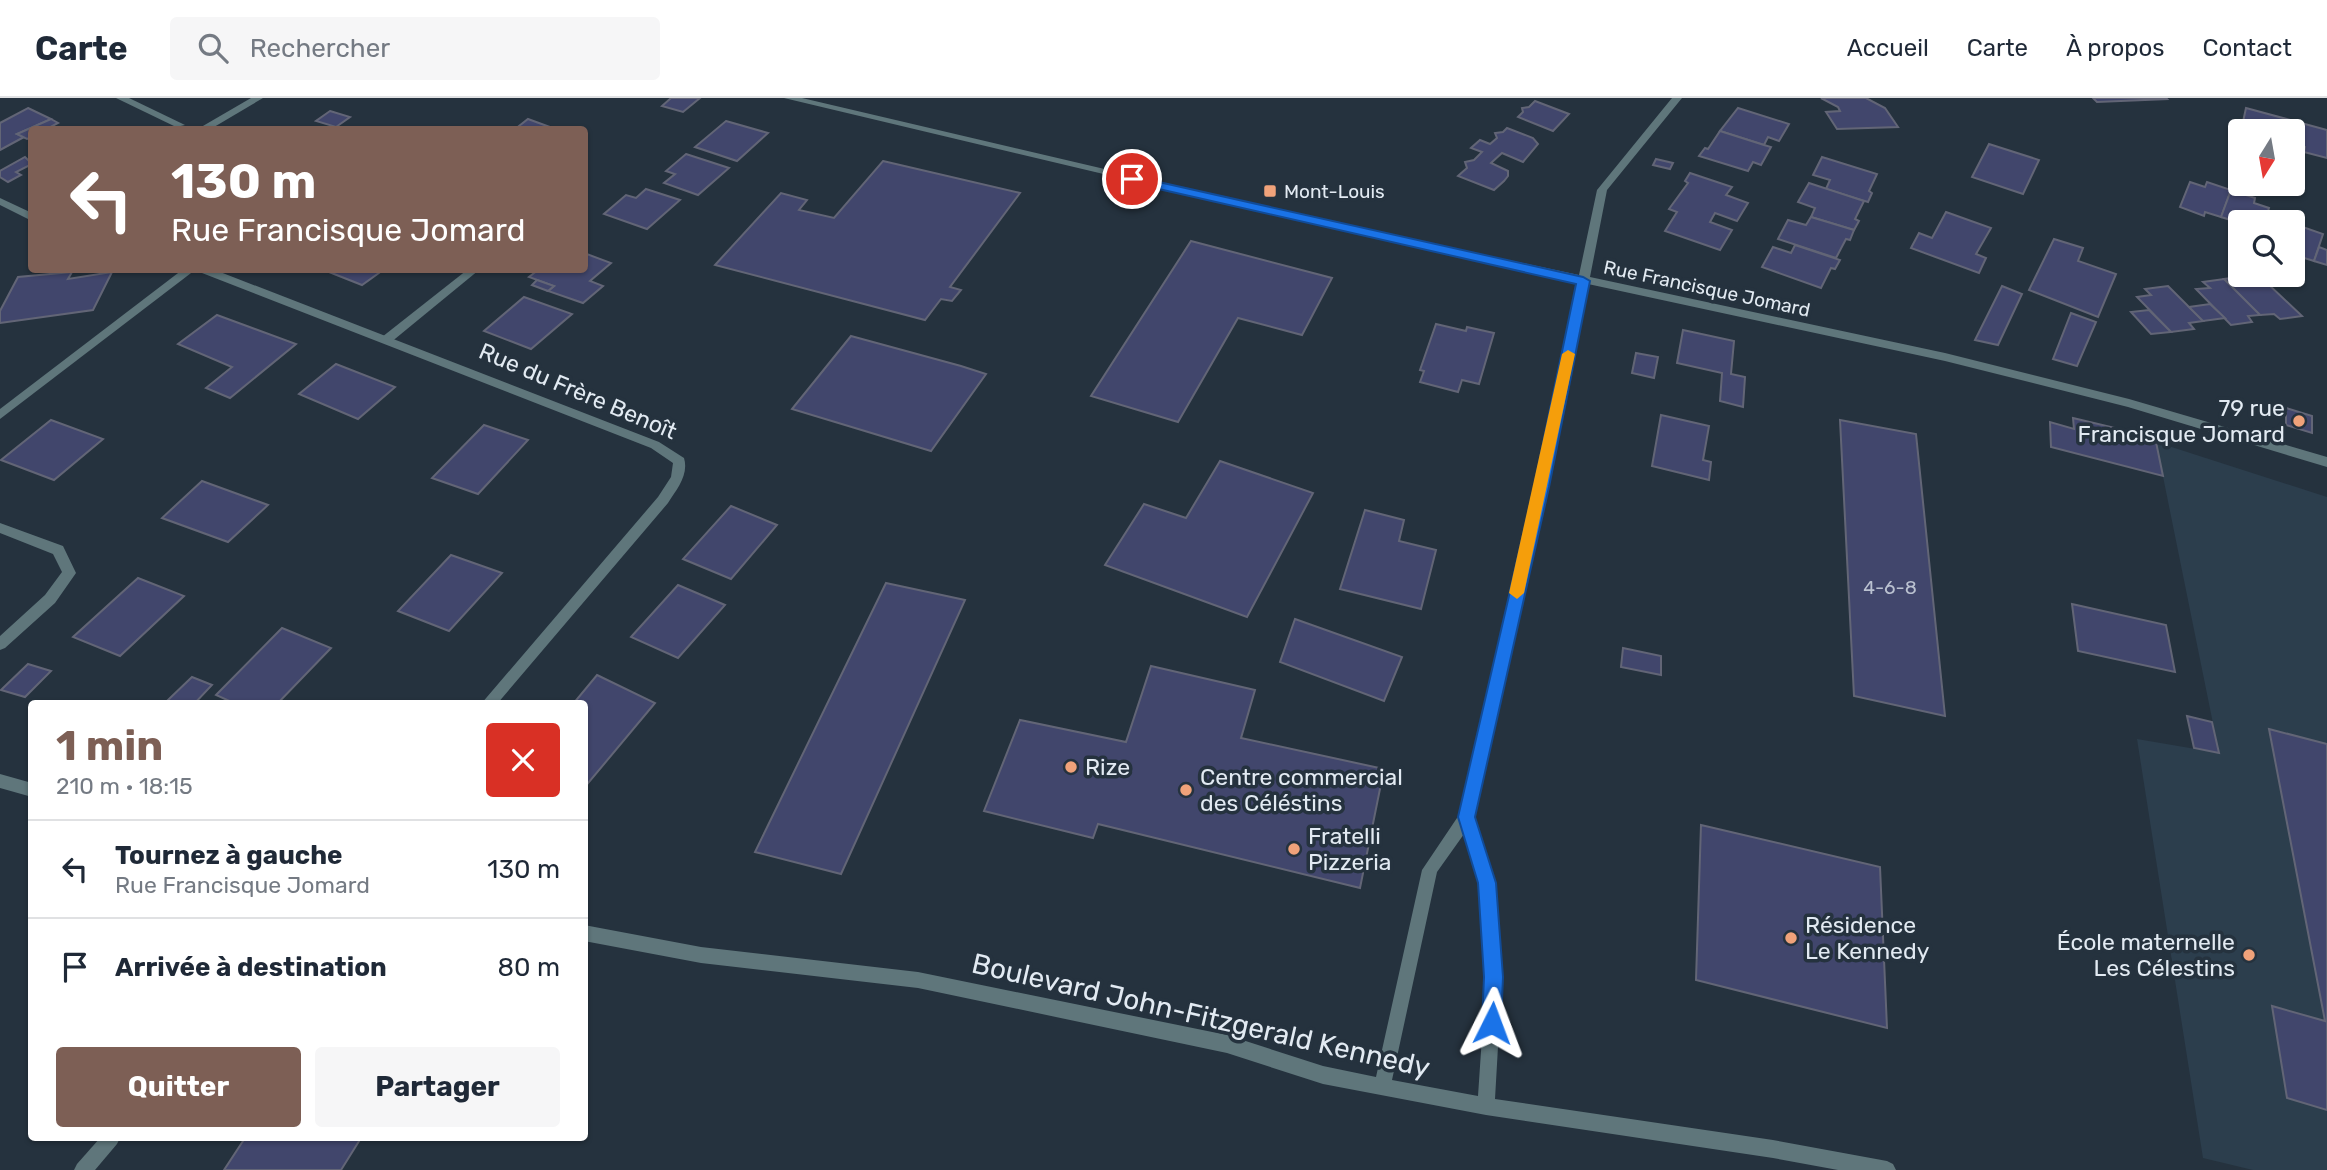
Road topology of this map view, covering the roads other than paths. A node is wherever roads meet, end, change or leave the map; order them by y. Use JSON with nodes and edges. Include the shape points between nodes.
{"nodes":[{"id":1,"x":121,"y":98,"type":"edge"},
{"id":2,"x":258,"y":98,"type":"edge"},
{"id":3,"x":789,"y":98,"type":"edge"},
{"id":4,"x":1677,"y":98,"type":"edge"},
{"id":5,"x":180,"y":125,"type":"dead end"},
{"id":6,"x":208,"y":126,"type":"edge"},
{"id":7,"x":0,"y":201,"type":"edge"},
{"id":8,"x":28,"y":216,"type":"edge"},
{"id":9,"x":185,"y":273,"type":"edge"},
{"id":10,"x":214,"y":273,"type":"edge"},
{"id":11,"x":469,"y":273,"type":"edge"},
{"id":12,"x":1583,"y":281,"type":"junction"},
{"id":13,"x":386,"y":340,"type":"junction"},
{"id":14,"x":0,"y":415,"type":"edge"},
{"id":15,"x":2327,"y":462,"type":"edge"},
{"id":16,"x":0,"y":528,"type":"edge"},
{"id":17,"x":0,"y":644,"type":"edge"},
{"id":18,"x":491,"y":700,"type":"edge"},
{"id":19,"x":0,"y":781,"type":"edge"},
{"id":20,"x":28,"y":789,"type":"edge"},
{"id":21,"x":1466,"y":817,"type":"junction"},
{"id":22,"x":588,"y":934,"type":"edge"},
{"id":23,"x":1382,"y":1087,"type":"junction"},
{"id":24,"x":1486,"y":1106,"type":"junction"},
{"id":25,"x":108,"y":1141,"type":"edge"},
{"id":26,"x":83,"y":1170,"type":"edge"},
{"id":27,"x":1887,"y":1170,"type":"edge"}],
"edges":[{"from":1,"to":5,"type":"street"},
{"from":2,"to":6,"type":"street"},
{"from":3,"to":12,"type":"street","name":"Rue Francisque Jomard"},
{"from":4,"to":12,"type":"street","via":[[1602,190]]},
{"from":7,"to":8,"type":"street"},
{"from":9,"to":14,"type":"street"},
{"from":10,"to":13,"type":"street","name":"Rue du Frère Benoît"},
{"from":11,"to":13,"type":"street"},
{"from":12,"to":15,"type":"street","name":"Rue Francisque Jomard","via":[[1945,357],[2129,403]]},
{"from":12,"to":21,"type":"street"},
{"from":13,"to":18,"type":"street","name":"Rue du Frère Benoît","via":[[655,445],[680,461],[677,478],[663,500]]},
{"from":16,"to":17,"type":"street","via":[[58,550],[69,573],[50,599]]},
{"from":19,"to":20,"type":"street"},
{"from":21,"to":23,"type":"street","via":[[1430,870]]},
{"from":21,"to":24,"type":"street","via":[[1487,883],[1494,977]]},
{"from":22,"to":23,"type":"street","name":"Boulevard John-Fitzgerald Kennedy","via":[[701,955],[918,980],[1227,1044],[1323,1075]]},
{"from":23,"to":24,"type":"street","name":"Boulevard John-Fitzgerald Kennedy"},
{"from":24,"to":27,"type":"street","name":"Boulevard John-Fitzgerald Kennedy"},
{"from":25,"to":26,"type":"street"}]}
